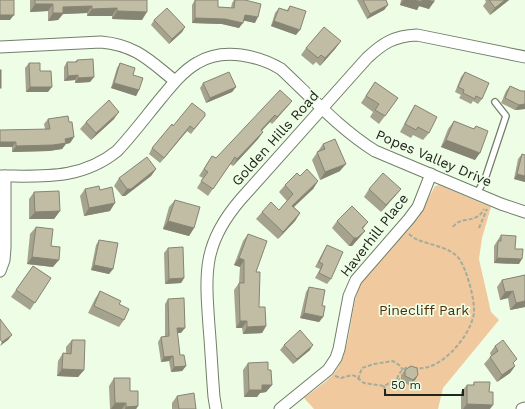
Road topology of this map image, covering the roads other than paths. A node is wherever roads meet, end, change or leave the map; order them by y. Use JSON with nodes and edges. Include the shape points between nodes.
{"nodes":[{"id":1,"x":0,"y":47,"type":"edge"},
{"id":2,"x":525,"y":57,"type":"edge"},
{"id":3,"x":175,"y":81,"type":"junction"},
{"id":4,"x":495,"y":102,"type":"dead end"},
{"id":5,"x":322,"y":107,"type":"junction"},
{"id":6,"x":432,"y":174,"type":"junction"},
{"id":7,"x":2,"y":176,"type":"edge"},
{"id":8,"x":477,"y":193,"type":"junction"},
{"id":9,"x":525,"y":212,"type":"edge"},
{"id":10,"x":0,"y":271,"type":"edge"},
{"id":11,"x":525,"y":408,"type":"edge"},
{"id":12,"x":216,"y":409,"type":"edge"},
{"id":13,"x":280,"y":409,"type":"edge"},
{"id":14,"x":522,"y":409,"type":"edge"}],
"edges":[{"from":1,"to":3,"type":"street","via":[[101,42],[123,45],[142,54]]},
{"from":2,"to":5,"type":"street","name":"Golden Hills Road","via":[[417,35],[395,38],[385,42],[372,53]]},
{"from":3,"to":5,"type":"street","name":"Popes Valley Drive","via":[[196,63],[205,59],[227,54],[248,56],[281,69]]},
{"from":3,"to":7,"type":"street","name":"Popes Valley Drive","via":[[126,141],[108,158],[89,168],[62,175]]},
{"from":4,"to":8,"type":"lane","via":[[506,116],[485,179]]},
{"from":5,"to":6,"type":"street","name":"Popes Valley Drive","via":[[361,142],[375,151]]},
{"from":5,"to":12,"type":"street","name":"Golden Hills Road","via":[[229,213],[210,254],[206,278]]},
{"from":6,"to":8,"type":"street","name":"Popes Valley Drive"},
{"from":6,"to":13,"type":"street","name":"Haverhill Place","via":[[418,206],[409,219],[356,280],[349,296],[339,349],[333,364],[321,377]]},
{"from":7,"to":10,"type":"street","via":[[5,248]]},
{"from":8,"to":9,"type":"street","name":"Popes Valley Drive"},
{"from":11,"to":14,"type":"street"}]}
